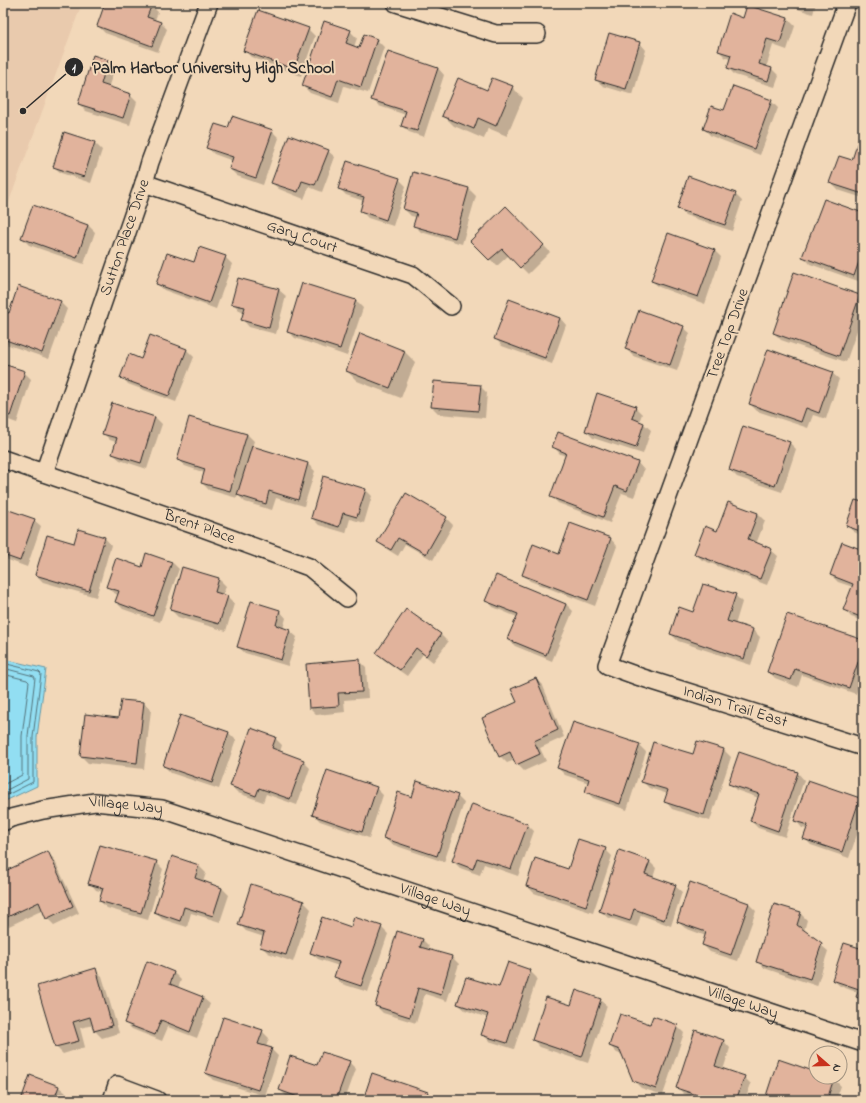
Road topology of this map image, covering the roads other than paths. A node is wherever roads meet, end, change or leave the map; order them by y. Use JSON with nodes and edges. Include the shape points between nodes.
{"nodes":[{"id":1,"x":209,"y":3,"type":"edge"},
{"id":2,"x":396,"y":3,"type":"edge"},
{"id":3,"x":847,"y":3,"type":"edge"},
{"id":4,"x":538,"y":34,"type":"dead end"},
{"id":5,"x":144,"y":183,"type":"junction"},
{"id":6,"x":450,"y":306,"type":"dead end"},
{"id":7,"x":3,"y":459,"type":"edge"},
{"id":8,"x":44,"y":473,"type":"junction"},
{"id":9,"x":347,"y":598,"type":"dead end"},
{"id":10,"x":607,"y":665,"type":"joint"},
{"id":11,"x":863,"y":747,"type":"edge"},
{"id":12,"x":3,"y":822,"type":"edge"},
{"id":13,"x":863,"y":1043,"type":"edge"},
{"id":14,"x":112,"y":1100,"type":"edge"},
{"id":15,"x":157,"y":1100,"type":"edge"}],
"edges":[{"from":1,"to":5,"type":"street","name":"Sutton Place Drive"},
{"from":2,"to":4,"type":"street","via":[[496,34]]},
{"from":3,"to":10,"type":"street","name":"Tree Top Drive"},
{"from":5,"to":6,"type":"street","name":"Gary Court","via":[[412,275]]},
{"from":5,"to":8,"type":"street","name":"Sutton Place Drive"},
{"from":7,"to":8,"type":"street","name":"Brent Place"},
{"from":8,"to":9,"type":"street","name":"Brent Place","via":[[309,567]]},
{"from":10,"to":11,"type":"street","name":"Indian Trail East"},
{"from":12,"to":13,"type":"street","name":"Village Way","via":[[43,810],[95,802],[162,809]]},
{"from":14,"to":15,"type":"street","via":[[118,1085]]}]}
